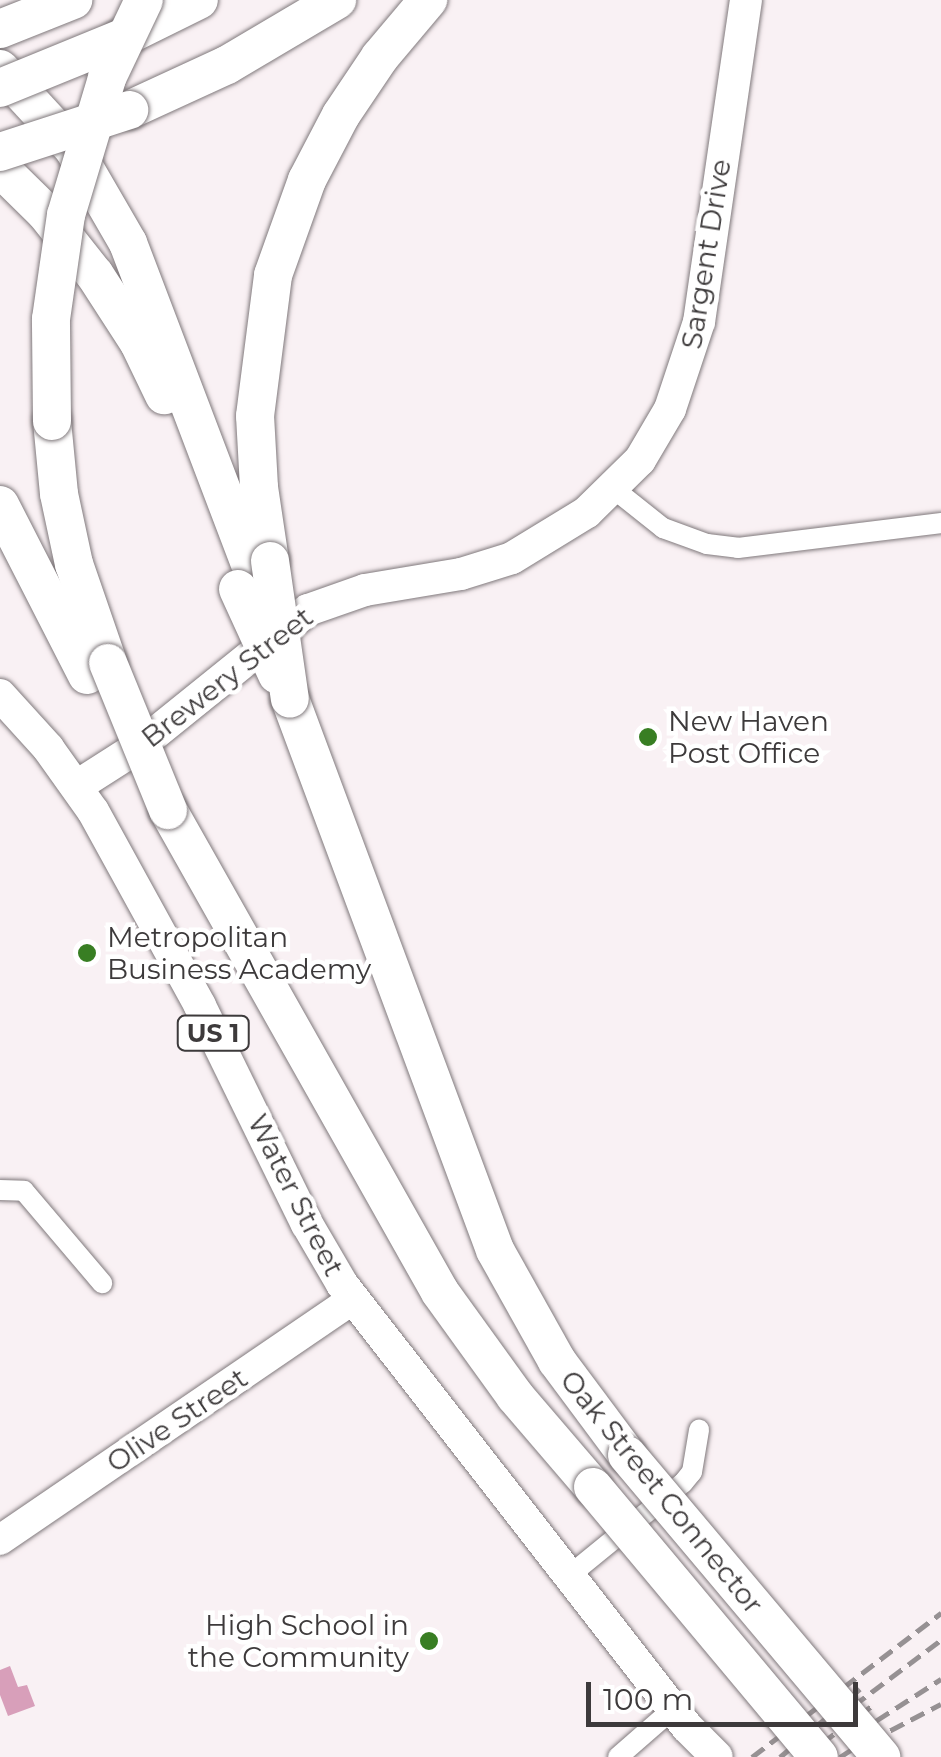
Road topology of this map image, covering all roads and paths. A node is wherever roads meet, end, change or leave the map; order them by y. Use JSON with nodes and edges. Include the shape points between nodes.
{"nodes":[{"id":1,"x":73,"y":0,"type":"edge"},
{"id":2,"x":144,"y":0,"type":"edge"},
{"id":3,"x":199,"y":0,"type":"edge"},
{"id":4,"x":337,"y":0,"type":"edge"},
{"id":5,"x":428,"y":0,"type":"edge"},
{"id":6,"x":746,"y":0,"type":"edge"},
{"id":7,"x":0,"y":30,"type":"edge"},
{"id":8,"x":0,"y":69,"type":"edge"},
{"id":9,"x":0,"y":88,"type":"edge"},
{"id":10,"x":0,"y":152,"type":"edge"},
{"id":11,"x":0,"y":168,"type":"edge"},
{"id":12,"x":614,"y":489,"type":"junction"},
{"id":13,"x":0,"y":505,"type":"edge"},
{"id":14,"x":941,"y":523,"type":"edge"},
{"id":15,"x":0,"y":538,"type":"edge"},
{"id":16,"x":254,"y":575,"type":"junction"},
{"id":17,"x":98,"y":669,"type":"junction"},
{"id":18,"x":0,"y":696,"type":"edge"},
{"id":19,"x":77,"y":786,"type":"junction"},
{"id":20,"x":0,"y":1190,"type":"edge"},
{"id":21,"x":102,"y":1283,"type":"dead end"},
{"id":22,"x":353,"y":1299,"type":"junction"},
{"id":23,"x":700,"y":1430,"type":"dead end"},
{"id":24,"x":0,"y":1540,"type":"edge"},
{"id":25,"x":570,"y":1575,"type":"junction"},
{"id":26,"x":680,"y":1717,"type":"junction"},
{"id":27,"x":618,"y":1757,"type":"edge"},
{"id":28,"x":716,"y":1757,"type":"edge"},
{"id":29,"x":818,"y":1757,"type":"edge"},
{"id":30,"x":881,"y":1757,"type":"edge"}],
"edges":[{"from":1,"to":7,"type":"highway"},
{"from":2,"to":17,"type":"highway","bridge":true,"via":[[106,78],[66,215],[52,319],[59,494]]},
{"from":3,"to":9,"type":"highway","bridge":true},
{"from":4,"to":10,"type":"highway","bridge":true,"via":[[227,66],[129,110]]},
{"from":5,"to":16,"type":"highway","via":[[341,115],[293,214],[273,275],[255,416]]},
{"from":6,"to":12,"type":"main road","name":"Sargent Drive","via":[[700,322],[670,409]]},
{"from":8,"to":16,"type":"highway","via":[[73,148],[128,243]]},
{"from":11,"to":16,"type":"highway","via":[[72,245],[139,343]]},
{"from":12,"to":14,"type":"street","via":[[663,528],[738,548]]},
{"from":12,"to":19,"type":"main road","name":"Brewery Street","via":[[512,558],[348,594],[308,610],[138,748]]},
{"from":13,"to":17,"type":"highway"},
{"from":15,"to":17,"type":"highway","via":[[50,625]]},
{"from":16,"to":30,"type":"highway","name":"Oak Street Connector","bridge":true,"via":[[290,699],[488,1234],[557,1361],[627,1455]]},
{"from":17,"to":29,"type":"highway","name":"Oak Street Connector","bridge":true,"via":[[168,810],[431,1278],[515,1396]]},
{"from":18,"to":19,"type":"main road","name":"Water Street","number":"US 1"},
{"from":19,"to":22,"type":"main road","name":"Water Street","number":"US 1","via":[[200,1006],[306,1224]]},
{"from":20,"to":21,"type":"street","via":[[24,1190]]},
{"from":22,"to":24,"type":"street","name":"Olive Street"},
{"from":22,"to":25,"type":"main road","name":"Water Street","number":"US 1"},
{"from":23,"to":25,"type":"street","via":[[683,1484]]},
{"from":25,"to":26,"type":"main road","name":"Water Street","number":"US 1"},
{"from":26,"to":27,"type":"street"},
{"from":26,"to":28,"type":"main road","name":"Water Street","number":"US 1"}]}
